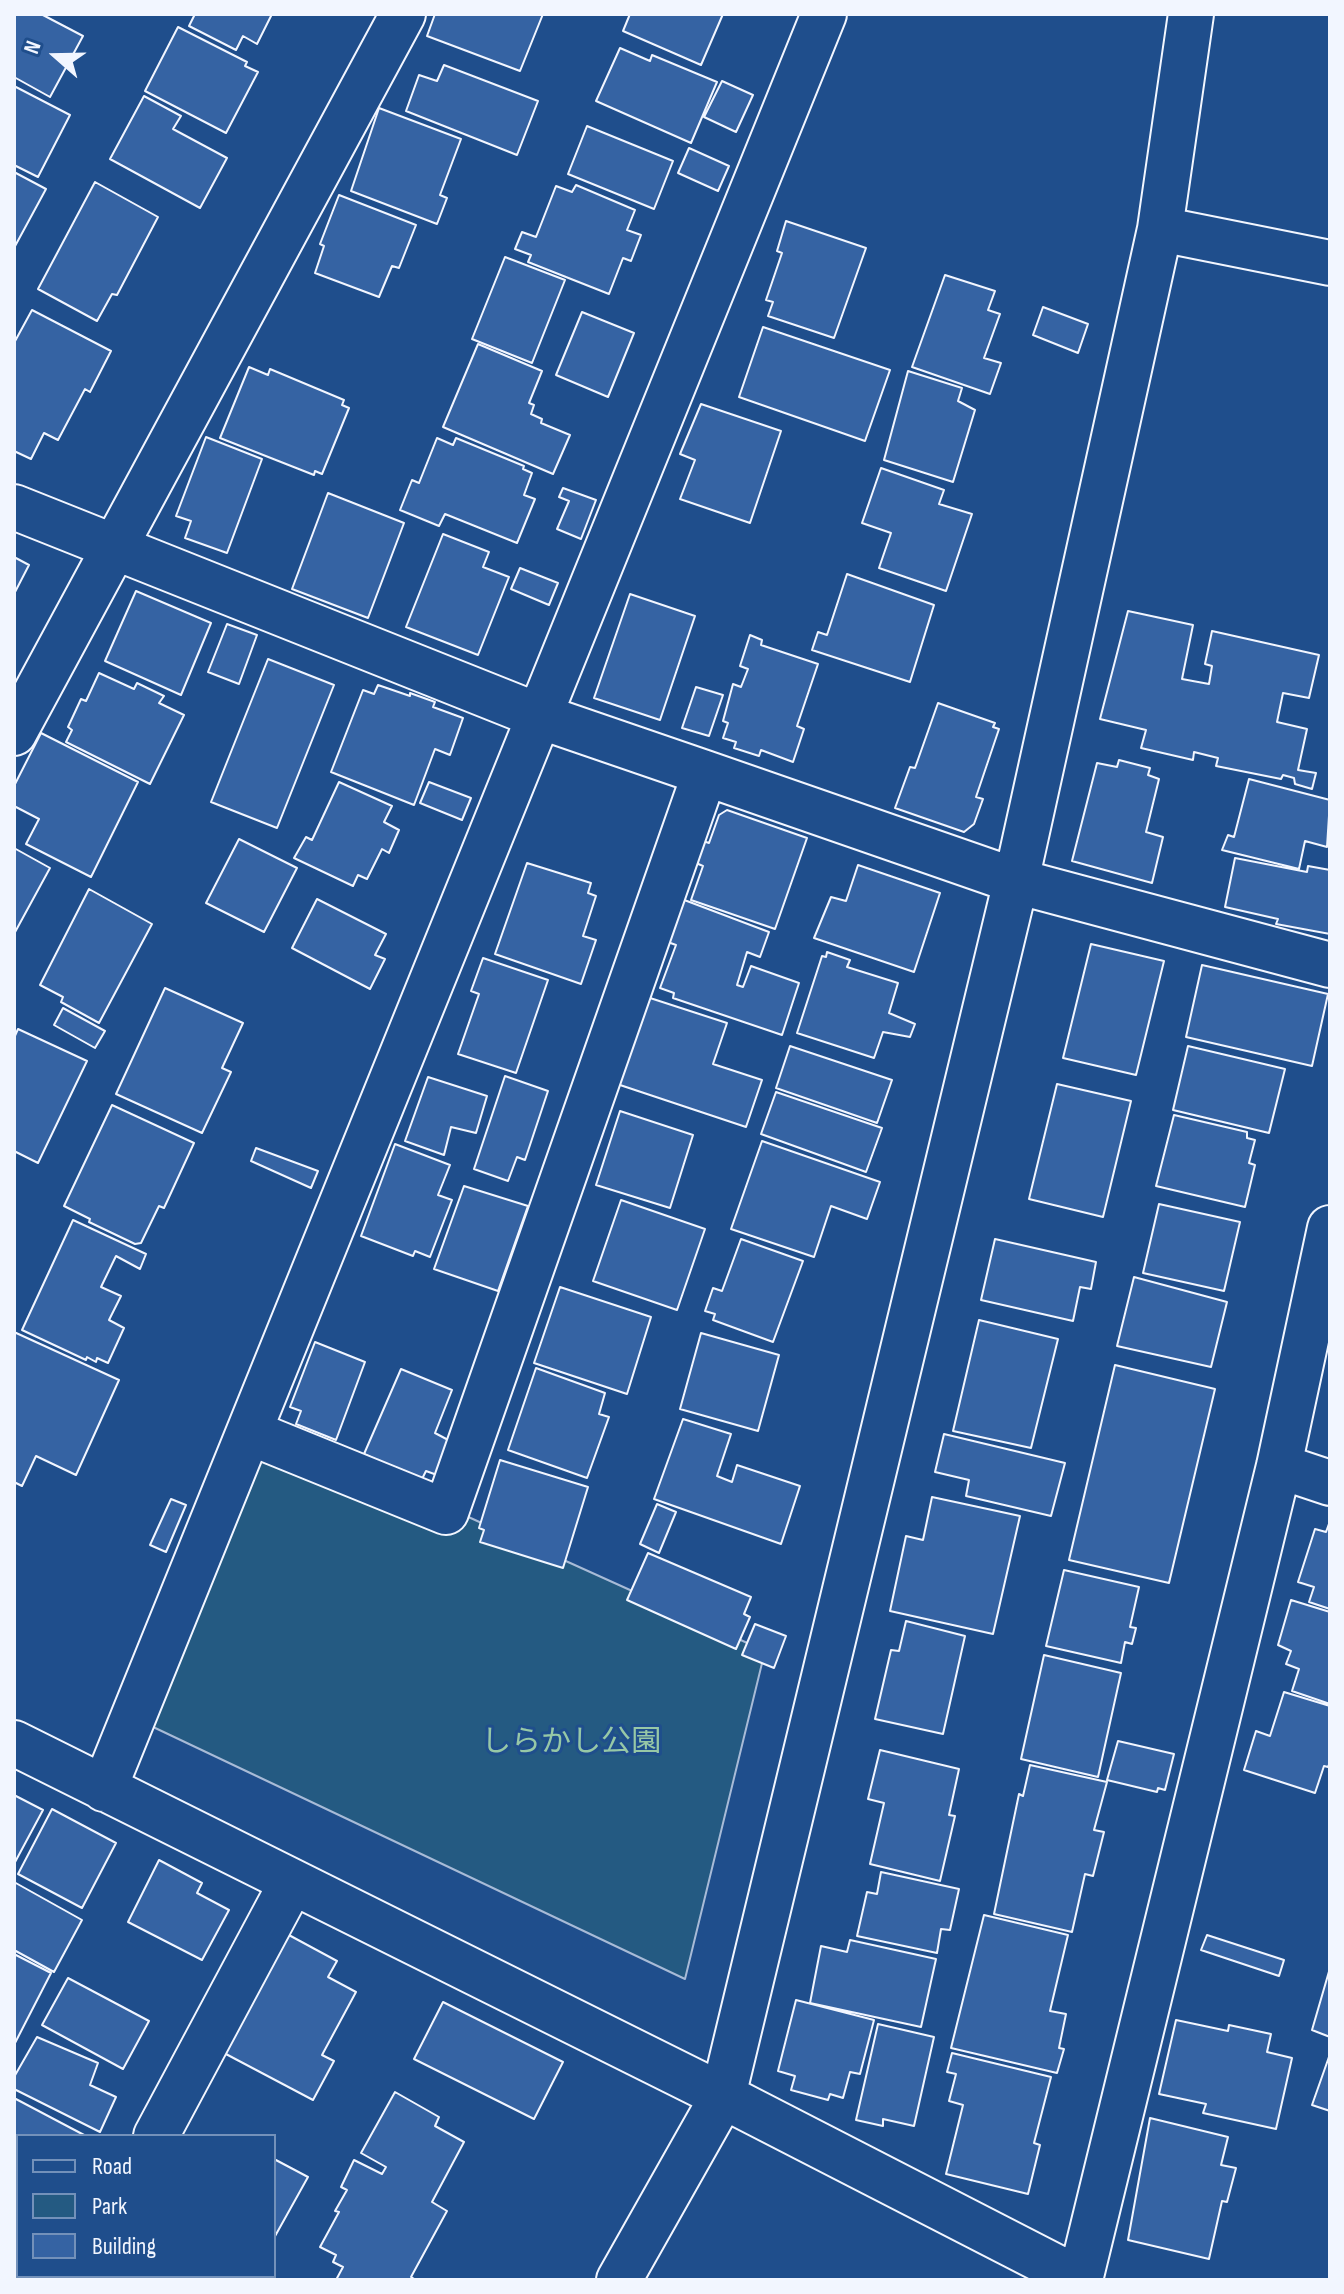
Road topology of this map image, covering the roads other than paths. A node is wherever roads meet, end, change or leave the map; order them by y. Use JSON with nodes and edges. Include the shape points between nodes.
{"nodes":[{"id":1,"x":403,"y":14,"type":"edge"},
{"id":2,"x":824,"y":14,"type":"edge"},
{"id":3,"x":1191,"y":14,"type":"edge"},
{"id":4,"x":1160,"y":229,"type":"junction"},
{"id":5,"x":1330,"y":263,"type":"edge"},
{"id":6,"x":14,"y":507,"type":"edge"},
{"id":7,"x":114,"y":549,"type":"junction"},
{"id":8,"x":539,"y":716,"type":"junction"},
{"id":9,"x":14,"y":733,"type":"edge"},
{"id":10,"x":705,"y":773,"type":"junction"},
{"id":11,"x":1016,"y":881,"type":"junction"},
{"id":12,"x":1330,"y":965,"type":"edge"},
{"id":13,"x":1330,"y":1228,"type":"edge"},
{"id":14,"x":249,"y":1432,"type":"junction"},
{"id":15,"x":1279,"y":1466,"type":"junction"},
{"id":16,"x":1330,"y":1483,"type":"edge"},
{"id":17,"x":14,"y":1743,"type":"edge"},
{"id":18,"x":104,"y":1789,"type":"junction"},
{"id":19,"x":292,"y":1882,"type":"junction"},
{"id":20,"x":723,"y":2096,"type":"junction"},
{"id":21,"x":157,"y":2134,"type":"edge"},
{"id":22,"x":619,"y":2280,"type":"edge"},
{"id":23,"x":1081,"y":2280,"type":"edge"}],
"edges":[{"from":1,"to":7,"type":"street"},
{"from":2,"to":8,"type":"street"},
{"from":3,"to":4,"type":"street"},
{"from":4,"to":5,"type":"street"},
{"from":4,"to":11,"type":"street"},
{"from":6,"to":7,"type":"street"},
{"from":7,"to":8,"type":"street"},
{"from":7,"to":9,"type":"street"},
{"from":8,"to":10,"type":"street"},
{"from":8,"to":14,"type":"street"},
{"from":10,"to":11,"type":"street"},
{"from":10,"to":14,"type":"street","via":[[446,1512]]},
{"from":11,"to":12,"type":"street"},
{"from":11,"to":20,"type":"street"},
{"from":13,"to":15,"type":"street"},
{"from":14,"to":18,"type":"street"},
{"from":15,"to":16,"type":"street"},
{"from":15,"to":23,"type":"street"},
{"from":17,"to":18,"type":"street"},
{"from":18,"to":19,"type":"street"},
{"from":19,"to":20,"type":"street"},
{"from":19,"to":21,"type":"street"},
{"from":20,"to":22,"type":"street"},
{"from":20,"to":23,"type":"street"}]}
